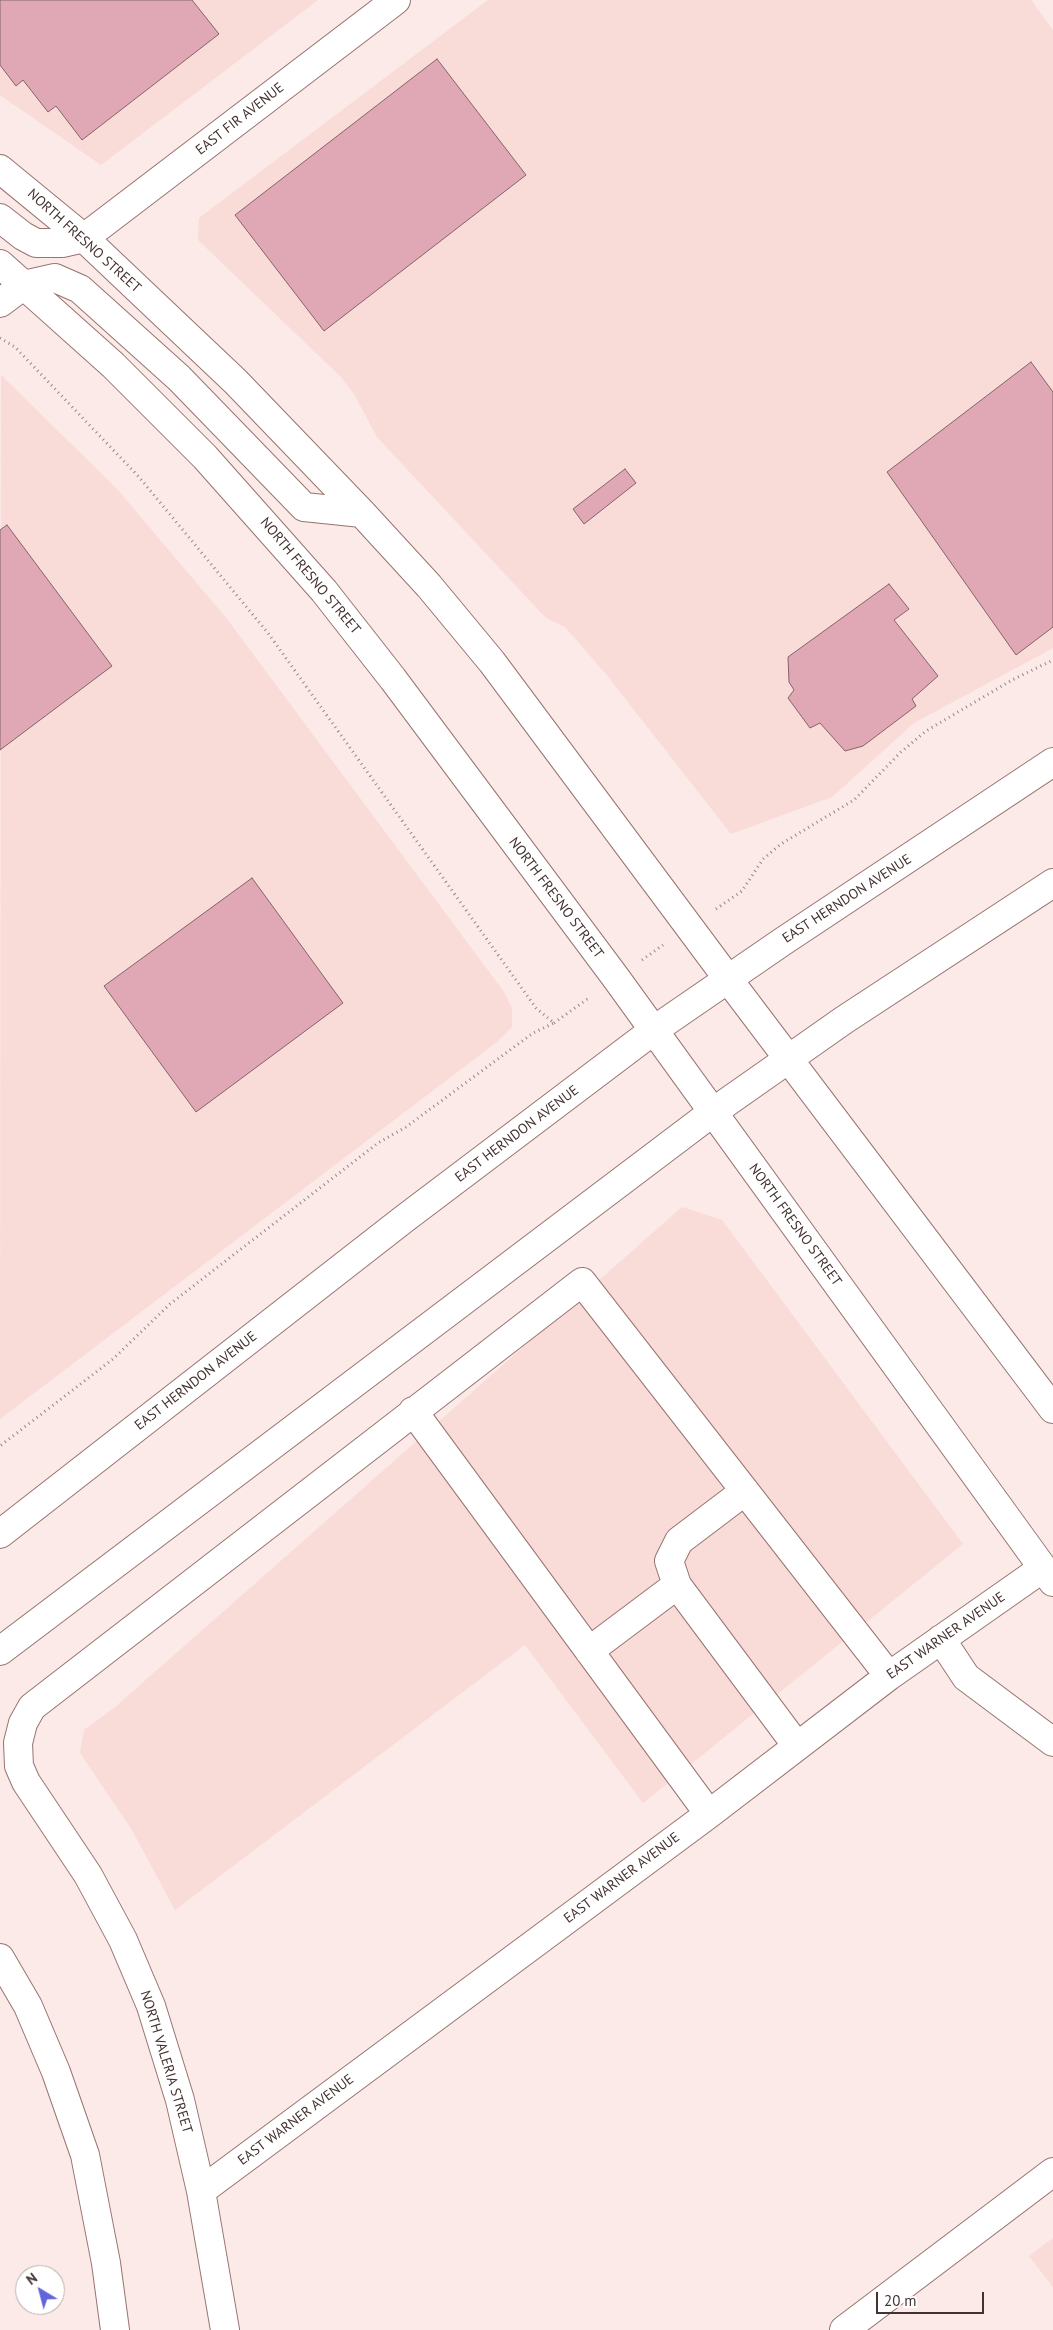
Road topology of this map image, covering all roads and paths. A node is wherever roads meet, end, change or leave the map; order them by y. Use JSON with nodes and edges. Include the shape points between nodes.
{"nodes":[{"id":1,"x":396,"y":0,"type":"edge"},
{"id":2,"x":0,"y":169,"type":"edge"},
{"id":3,"x":0,"y":218,"type":"edge"},
{"id":4,"x":84,"y":238,"type":"junction"},
{"id":5,"x":0,"y":264,"type":"edge"},
{"id":6,"x":24,"y":285,"type":"junction"},
{"id":7,"x":0,"y":303,"type":"edge"},
{"id":8,"x":0,"y":338,"type":"edge"},
{"id":9,"x":362,"y":513,"type":"junction"},
{"id":10,"x":1053,"y":660,"type":"edge"},
{"id":11,"x":1053,"y":762,"type":"edge"},
{"id":12,"x":1053,"y":883,"type":"edge"},
{"id":13,"x":690,"y":927,"type":"junction"},
{"id":14,"x":616,"y":978,"type":"junction"},
{"id":15,"x":728,"y":979,"type":"junction"},
{"id":16,"x":554,"y":1023,"type":"junction"},
{"id":17,"x":654,"y":1030,"type":"junction"},
{"id":18,"x":788,"y":1058,"type":"junction"},
{"id":19,"x":713,"y":1112,"type":"junction"},
{"id":20,"x":1053,"y":1409,"type":"edge"},
{"id":21,"x":413,"y":1411,"type":"junction"},
{"id":22,"x":0,"y":1446,"type":"edge"},
{"id":23,"x":744,"y":1491,"type":"junction"},
{"id":24,"x":0,"y":1534,"type":"edge"},
{"id":25,"x":1048,"y":1575,"type":"edge"},
{"id":26,"x":677,"y":1585,"type":"junction"},
{"id":27,"x":941,"y":1639,"type":"junction"},
{"id":28,"x":0,"y":1651,"type":"edge"},
{"id":29,"x":589,"y":1651,"type":"junction"},
{"id":30,"x":889,"y":1676,"type":"junction"},
{"id":31,"x":1053,"y":1742,"type":"edge"},
{"id":32,"x":797,"y":1746,"type":"junction"},
{"id":33,"x":708,"y":1814,"type":"junction"},
{"id":34,"x":0,"y":1958,"type":"edge"},
{"id":35,"x":1053,"y":2172,"type":"edge"},
{"id":36,"x":201,"y":2191,"type":"junction"},
{"id":37,"x":115,"y":2330,"type":"edge"},
{"id":38,"x":225,"y":2330,"type":"edge"},
{"id":39,"x":844,"y":2330,"type":"edge"}],
"edges":[{"from":1,"to":4,"type":"main road","name":"EAST FIR AVENUE"},
{"from":2,"to":4,"type":"main road","name":"NORTH FRESNO STREET"},
{"from":3,"to":4,"type":"main road","via":[[36,242],[62,243]]},
{"from":4,"to":9,"type":"main road","name":"NORTH FRESNO STREET","via":[[236,382]]},
{"from":5,"to":6,"type":"main road","name":"NORTH FRESNO STREET"},
{"from":6,"to":7,"type":"main road"},
{"from":6,"to":9,"type":"main road","via":[[55,278],[80,289],[179,378],[304,507]]},
{"from":6,"to":14,"type":"main road","name":"NORTH FRESNO STREET","via":[[113,365],[205,457],[324,591]]},
{"from":8,"to":16,"type":"path","via":[[15,347],[139,477],[268,633],[536,1008]]},
{"from":9,"to":13,"type":"main road","name":"NORTH FRESNO STREET","via":[[492,662]]},
{"from":10,"to":13,"type":"path","via":[[1012,680],[926,731],[854,800],[781,844],[763,859],[742,891]]},
{"from":11,"to":15,"type":"main road","name":"EAST HERNDON AVENUE"},
{"from":12,"to":18,"type":"main road"},
{"from":13,"to":14,"type":"path"},
{"from":13,"to":15,"type":"main road","name":"NORTH FRESNO STREET"},
{"from":14,"to":16,"type":"path"},
{"from":14,"to":17,"type":"main road","name":"NORTH FRESNO STREET"},
{"from":15,"to":17,"type":"main road","name":"EAST HERNDON AVENUE"},
{"from":15,"to":18,"type":"main road","name":"NORTH FRESNO STREET"},
{"from":16,"to":22,"type":"path","via":[[533,1033],[406,1127],[378,1143],[170,1304],[113,1359]]},
{"from":17,"to":19,"type":"main road","name":"NORTH FRESNO STREET"},
{"from":17,"to":24,"type":"main road","name":"EAST HERNDON AVENUE","via":[[404,1219]]},
{"from":18,"to":19,"type":"main road"},
{"from":18,"to":20,"type":"main road","name":"NORTH FRESNO STREET"},
{"from":19,"to":25,"type":"main road","name":"NORTH FRESNO STREET"},
{"from":19,"to":28,"type":"main road"},
{"from":21,"to":23,"type":"main road","via":[[582,1282]]},
{"from":21,"to":29,"type":"main road"},
{"from":21,"to":36,"type":"main road","name":"NORTH VALERIA STREET","via":[[32,1707],[21,1730],[19,1766],[26,1782],[88,1875],[123,1940],[151,2006],[180,2100]]},
{"from":23,"to":26,"type":"main road","via":[[679,1541],[669,1561]]},
{"from":23,"to":30,"type":"main road"},
{"from":25,"to":27,"type":"main road","name":"EAST WARNER AVENUE"},
{"from":26,"to":29,"type":"main road"},
{"from":26,"to":32,"type":"main road"},
{"from":27,"to":30,"type":"main road","name":"EAST WARNER AVENUE"},
{"from":27,"to":31,"type":"main road","via":[[966,1677]]},
{"from":29,"to":33,"type":"main road"},
{"from":30,"to":32,"type":"main road","name":"EAST WARNER AVENUE"},
{"from":32,"to":33,"type":"main road","name":"EAST WARNER AVENUE"},
{"from":33,"to":36,"type":"main road","name":"EAST WARNER AVENUE"},
{"from":34,"to":37,"type":"main road","via":[[28,2006],[56,2072],[85,2155]]},
{"from":35,"to":39,"type":"main road"},
{"from":36,"to":38,"type":"main road","name":"NORTH VALERIA STREET"}]}
